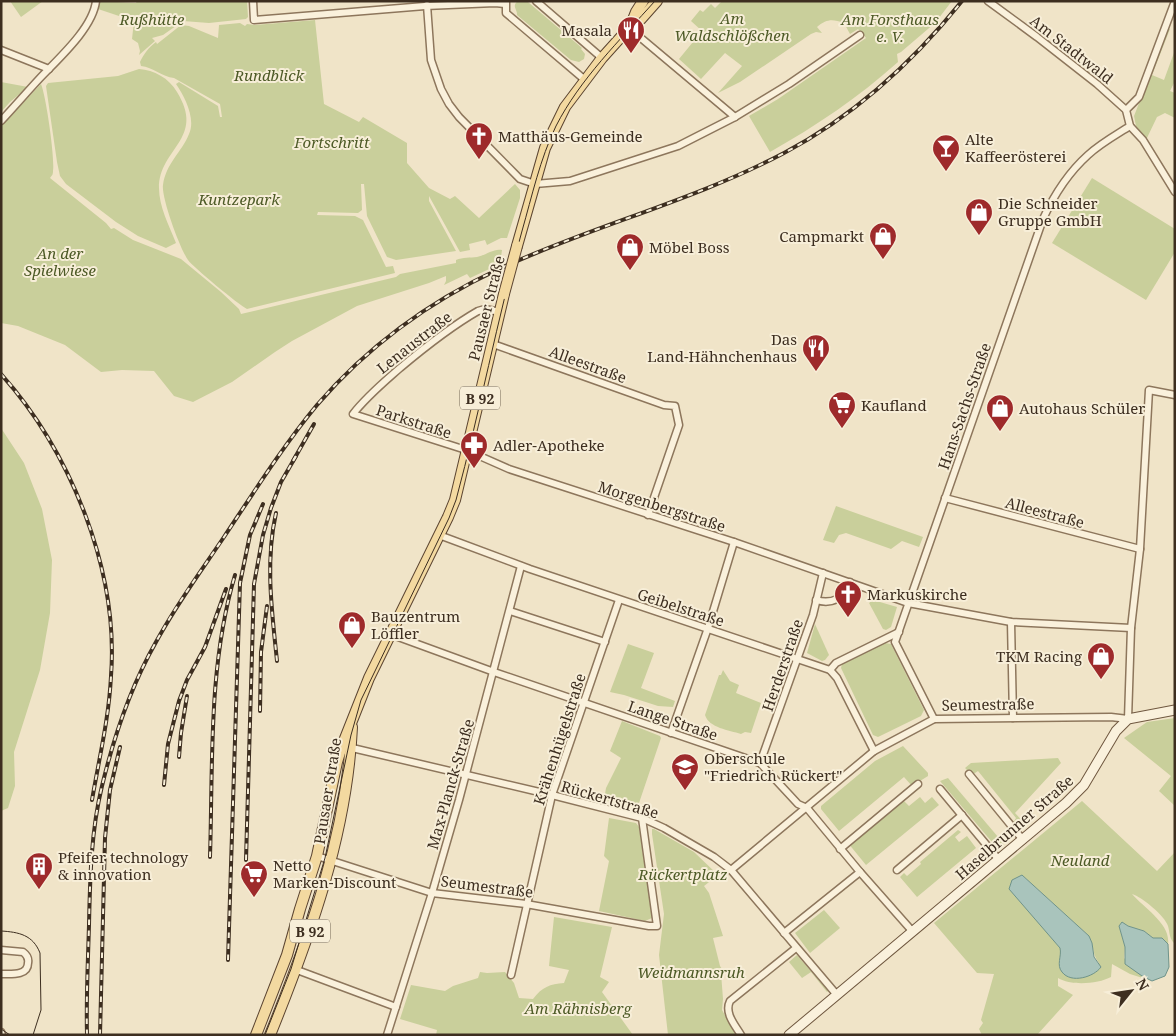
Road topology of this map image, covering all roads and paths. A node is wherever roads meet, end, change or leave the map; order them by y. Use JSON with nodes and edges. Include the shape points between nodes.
{"nodes":[{"id":1,"x":96,"y":1,"type":"edge"},
{"id":2,"x":253,"y":1,"type":"edge"},
{"id":3,"x":536,"y":1,"type":"edge"},
{"id":4,"x":643,"y":1,"type":"edge"},
{"id":5,"x":657,"y":1,"type":"edge"},
{"id":6,"x":988,"y":1,"type":"edge"},
{"id":7,"x":1175,"y":1,"type":"edge"},
{"id":8,"x":506,"y":3,"type":"edge"},
{"id":9,"x":427,"y":5,"type":"junction"},
{"id":10,"x":629,"y":28,"type":"junction"},
{"id":11,"x":860,"y":36,"type":"dead end"},
{"id":12,"x":2,"y":52,"type":"edge"},
{"id":13,"x":602,"y":58,"type":"junction"},
{"id":14,"x":49,"y":69,"type":"junction"},
{"id":15,"x":585,"y":80,"type":"junction"},
{"id":16,"x":1126,"y":110,"type":"junction"},
{"id":17,"x":735,"y":117,"type":"junction"},
{"id":18,"x":1,"y":121,"type":"edge"},
{"id":19,"x":1130,"y":126,"type":"junction"},
{"id":20,"x":534,"y":184,"type":"junction"},
{"id":21,"x":1174,"y":186,"type":"edge"},
{"id":22,"x":500,"y":312,"type":"junction"},
{"id":23,"x":492,"y":344,"type":"junction"},
{"id":24,"x":1175,"y":395,"type":"edge"},
{"id":25,"x":353,"y":414,"type":"joint"},
{"id":26,"x":467,"y":451,"type":"junction"},
{"id":27,"x":945,"y":498,"type":"junction"},
{"id":28,"x":648,"y":515,"type":"junction"},
{"id":29,"x":439,"y":535,"type":"junction"},
{"id":30,"x":734,"y":542,"type":"junction"},
{"id":31,"x":1140,"y":549,"type":"junction"},
{"id":32,"x":521,"y":566,"type":"junction"},
{"id":33,"x":823,"y":573,"type":"junction"},
{"id":34,"x":850,"y":582,"type":"junction"},
{"id":35,"x":620,"y":600,"type":"junction"},
{"id":36,"x":816,"y":600,"type":"junction"},
{"id":37,"x":908,"y":603,"type":"junction"},
{"id":38,"x":510,"y":611,"type":"junction"},
{"id":39,"x":1011,"y":622,"type":"junction"},
{"id":40,"x":708,"y":628,"type":"junction"},
{"id":41,"x":1131,"y":628,"type":"junction"},
{"id":42,"x":898,"y":632,"type":"junction"},
{"id":43,"x":390,"y":634,"type":"junction"},
{"id":44,"x":605,"y":642,"type":"junction"},
{"id":45,"x":797,"y":658,"type":"junction"},
{"id":46,"x":830,"y":670,"type":"junction"},
{"id":47,"x":494,"y":672,"type":"junction"},
{"id":48,"x":583,"y":703,"type":"junction"},
{"id":49,"x":1175,"y":710,"type":"edge"},
{"id":50,"x":1013,"y":718,"type":"junction"},
{"id":51,"x":934,"y":719,"type":"junction"},
{"id":52,"x":1128,"y":719,"type":"junction"},
{"id":53,"x":671,"y":732,"type":"junction"},
{"id":54,"x":347,"y":747,"type":"junction"},
{"id":55,"x":874,"y":751,"type":"junction"},
{"id":56,"x":760,"y":763,"type":"junction"},
{"id":57,"x":969,"y":774,"type":"dead end"},
{"id":58,"x":466,"y":775,"type":"junction"},
{"id":59,"x":918,"y":784,"type":"dead end"},
{"id":60,"x":940,"y":789,"type":"dead end"},
{"id":61,"x":552,"y":795,"type":"junction"},
{"id":62,"x":807,"y":808,"type":"junction"},
{"id":63,"x":962,"y":815,"type":"junction"},
{"id":64,"x":642,"y":818,"type":"junction"},
{"id":65,"x":1023,"y":840,"type":"junction"},
{"id":66,"x":840,"y":849,"type":"junction"},
{"id":67,"x":317,"y":856,"type":"junction"},
{"id":68,"x":331,"y":860,"type":"junction"},
{"id":69,"x":999,"y":860,"type":"junction"},
{"id":70,"x":731,"y":870,"type":"junction"},
{"id":71,"x":897,"y":870,"type":"dead end"},
{"id":72,"x":860,"y":872,"type":"junction"},
{"id":73,"x":432,"y":894,"type":"junction"},
{"id":74,"x":526,"y":904,"type":"junction"},
{"id":75,"x":913,"y":932,"type":"junction"},
{"id":76,"x":784,"y":933,"type":"junction"},
{"id":77,"x":796,"y":948,"type":"junction"},
{"id":78,"x":1,"y":950,"type":"edge"},
{"id":79,"x":297,"y":970,"type":"junction"},
{"id":80,"x":1,"y":974,"type":"edge"},
{"id":81,"x":511,"y":975,"type":"dead end"},
{"id":82,"x":837,"y":995,"type":"junction"},
{"id":83,"x":396,"y":1007,"type":"junction"},
{"id":84,"x":256,"y":1035,"type":"edge"},
{"id":85,"x":270,"y":1035,"type":"edge"},
{"id":86,"x":388,"y":1035,"type":"edge"},
{"id":87,"x":741,"y":1035,"type":"edge"},
{"id":88,"x":789,"y":1035,"type":"edge"}],
"edges":[{"from":1,"to":14,"type":"street","via":[[85,27]]},
{"from":2,"to":9,"type":"street","via":[[254,20]]},
{"from":3,"to":13,"type":"street"},
{"from":4,"to":10,"type":"main road","name":"Pausaer Straße","number":"B 92"},
{"from":5,"to":10,"type":"main road","name":"Pausaer Straße","number":"B 92"},
{"from":6,"to":16,"type":"street","name":"Am Stadtwald"},
{"from":7,"to":16,"type":"street","via":[[1139,97]]},
{"from":8,"to":9,"type":"street"},
{"from":8,"to":15,"type":"street","via":[[506,13]]},
{"from":9,"to":20,"type":"street","via":[[431,60],[449,104],[520,179]]},
{"from":10,"to":13,"type":"main road","name":"Pausaer Straße","number":"B 92"},
{"from":10,"to":17,"type":"street"},
{"from":11,"to":17,"type":"street"},
{"from":12,"to":14,"type":"street"},
{"from":13,"to":15,"type":"main road","name":"Pausaer Straße","number":"B 92"},
{"from":14,"to":18,"type":"street"},
{"from":15,"to":20,"type":"main road","name":"Pausaer Straße","number":"B 92","via":[[555,126]]},
{"from":16,"to":19,"type":"street"},
{"from":17,"to":20,"type":"street","via":[[678,146],[618,167],[561,183]]},
{"from":19,"to":21,"type":"street"},
{"from":19,"to":27,"type":"street","name":"Hans-Sachs-Straße","via":[[1088,155],[1051,202]]},
{"from":20,"to":22,"type":"main road","name":"Pausaer Straße","number":"B 92","bridge":true},
{"from":22,"to":23,"type":"main road","name":"Pausaer Straße","number":"B 92"},
{"from":22,"to":25,"type":"street","name":"Lenaustraße","via":[[478,311],[440,335],[380,385]]},
{"from":23,"to":26,"type":"main road","name":"Pausaer Straße","number":"B 92"},
{"from":23,"to":28,"type":"street","name":"Alleestraße","via":[[664,405],[675,406],[679,424]]},
{"from":24,"to":31,"type":"street","via":[[1149,390]]},
{"from":25,"to":26,"type":"street","name":"Parkstraße"},
{"from":26,"to":28,"type":"street","name":"Morgenbergstraße","via":[[509,469]]},
{"from":26,"to":29,"type":"main road","name":"Pausaer Straße","number":"B 92","via":[[455,500]]},
{"from":27,"to":31,"type":"street","name":"Alleestraße"},
{"from":27,"to":37,"type":"street","name":"Hans-Sachs-Straße"},
{"from":28,"to":30,"type":"street","name":"Morgenbergstraße"},
{"from":29,"to":32,"type":"street","name":"Geibelstraße"},
{"from":29,"to":43,"type":"main road","name":"Pausaer Straße","number":"B 92"},
{"from":30,"to":33,"type":"street","name":"Morgenbergstraße"},
{"from":30,"to":40,"type":"street"},
{"from":31,"to":41,"type":"street"},
{"from":32,"to":35,"type":"street","name":"Geibelstraße"},
{"from":32,"to":38,"type":"street","name":"Max-Planck-Straße"},
{"from":33,"to":34,"type":"street","name":"Morgenbergstraße"},
{"from":33,"to":36,"type":"street","name":"Herderstraße"},
{"from":34,"to":36,"type":"street","via":[[847,591],[838,598],[825,602]]},
{"from":34,"to":37,"type":"street","name":"Morgenbergstraße"},
{"from":35,"to":40,"type":"street","name":"Geibelstraße"},
{"from":35,"to":44,"type":"street","name":"Krähenhügelstraße"},
{"from":36,"to":45,"type":"street","name":"Herderstraße"},
{"from":37,"to":39,"type":"street","name":"Morgenbergstraße"},
{"from":37,"to":42,"type":"street","name":"Hans-Sachs-Straße"},
{"from":38,"to":44,"type":"street"},
{"from":38,"to":47,"type":"street","name":"Max-Planck-Straße"},
{"from":39,"to":41,"type":"street","name":"Morgenbergstraße"},
{"from":39,"to":50,"type":"street"},
{"from":40,"to":45,"type":"street","name":"Geibelstraße"},
{"from":40,"to":53,"type":"street"},
{"from":41,"to":52,"type":"street"},
{"from":42,"to":46,"type":"street","via":[[836,662]]},
{"from":42,"to":51,"type":"street","name":"Hans-Sachs-Straße","via":[[895,642]]},
{"from":43,"to":47,"type":"street","name":"Lange Straße"},
{"from":43,"to":54,"type":"main road","name":"Pausaer Straße","number":"B 92","via":[[352,721]]},
{"from":44,"to":48,"type":"street","name":"Krähenhügelstraße"},
{"from":45,"to":46,"type":"street","name":"Geibelstraße"},
{"from":45,"to":56,"type":"street","name":"Herderstraße"},
{"from":46,"to":55,"type":"street"},
{"from":47,"to":48,"type":"street","name":"Lange Straße"},
{"from":47,"to":58,"type":"street","name":"Max-Planck-Straße"},
{"from":48,"to":53,"type":"street","name":"Lange Straße"},
{"from":48,"to":61,"type":"street","name":"Krähenhügelstraße"},
{"from":49,"to":52,"type":"street","name":"Seumestraße"},
{"from":50,"to":51,"type":"street","name":"Seumestraße"},
{"from":50,"to":52,"type":"street","name":"Seumestraße"},
{"from":51,"to":55,"type":"street","name":"Seumestraße"},
{"from":52,"to":65,"type":"street","name":"Haselbrunner Straße","via":[[1116,731],[1084,785]]},
{"from":53,"to":56,"type":"street","name":"Lange Straße"},
{"from":54,"to":58,"type":"street","name":"Rückertstraße"},
{"from":54,"to":67,"type":"main road","name":"Pausaer Straße","number":"B 92","via":[[337,762]]},
{"from":54,"to":68,"type":"main road","name":"Pausaer Straße","number":"B 92","via":[[350,764]]},
{"from":55,"to":62,"type":"street","name":"Seumestraße"},
{"from":56,"to":62,"type":"street","name":"Lange Straße","via":[[798,804]]},
{"from":57,"to":65,"type":"street"},
{"from":58,"to":61,"type":"street","name":"Rückertstraße"},
{"from":58,"to":73,"type":"street","name":"Max-Planck-Straße"},
{"from":59,"to":66,"type":"street"},
{"from":60,"to":63,"type":"street"},
{"from":61,"to":64,"type":"street","name":"Rückertstraße"},
{"from":61,"to":74,"type":"street","name":"Krähenhügelstraße"},
{"from":62,"to":66,"type":"street","name":"Lange Straße"},
{"from":62,"to":70,"type":"street","name":"Seumestraße"},
{"from":63,"to":69,"type":"street"},
{"from":63,"to":71,"type":"street"},
{"from":64,"to":70,"type":"street","name":"Rückertstraße","via":[[714,857]]},
{"from":64,"to":74,"type":"street","name":"Seumestraße","via":[[657,926]]},
{"from":65,"to":69,"type":"street","name":"Haselbrunner Straße"},
{"from":66,"to":72,"type":"street","name":"Lange Straße"},
{"from":67,"to":68,"type":"street","name":"Seumestraße"},
{"from":67,"to":84,"type":"main road","name":"Pausaer Straße","number":"B 92","via":[[287,955]]},
{"from":68,"to":73,"type":"street","name":"Seumestraße"},
{"from":68,"to":79,"type":"main road","name":"Pausaer Straße","number":"B 92"},
{"from":69,"to":75,"type":"street","name":"Haselbrunner Straße"},
{"from":70,"to":76,"type":"street","name":"Rückertstraße"},
{"from":72,"to":75,"type":"street","name":"Lange Straße"},
{"from":72,"to":76,"type":"street"},
{"from":73,"to":74,"type":"street","name":"Seumestraße"},
{"from":73,"to":83,"type":"street","name":"Max-Planck-Straße"},
{"from":74,"to":81,"type":"street","name":"Krähenhügelstraße"},
{"from":75,"to":82,"type":"street","name":"Haselbrunner Straße"},
{"from":76,"to":77,"type":"street","name":"Rückertstraße"},
{"from":77,"to":82,"type":"street","name":"Rückertstraße"},
{"from":77,"to":87,"type":"street","via":[[730,1001],[728,1012]]},
{"from":78,"to":80,"type":"street","via":[[23,952],[28,966],[23,972]]},
{"from":79,"to":83,"type":"street"},
{"from":79,"to":85,"type":"main road","name":"Pausaer Straße","number":"B 92"},
{"from":82,"to":88,"type":"street","name":"Haselbrunner Straße"},
{"from":83,"to":86,"type":"street","name":"Max-Planck-Straße"}]}
